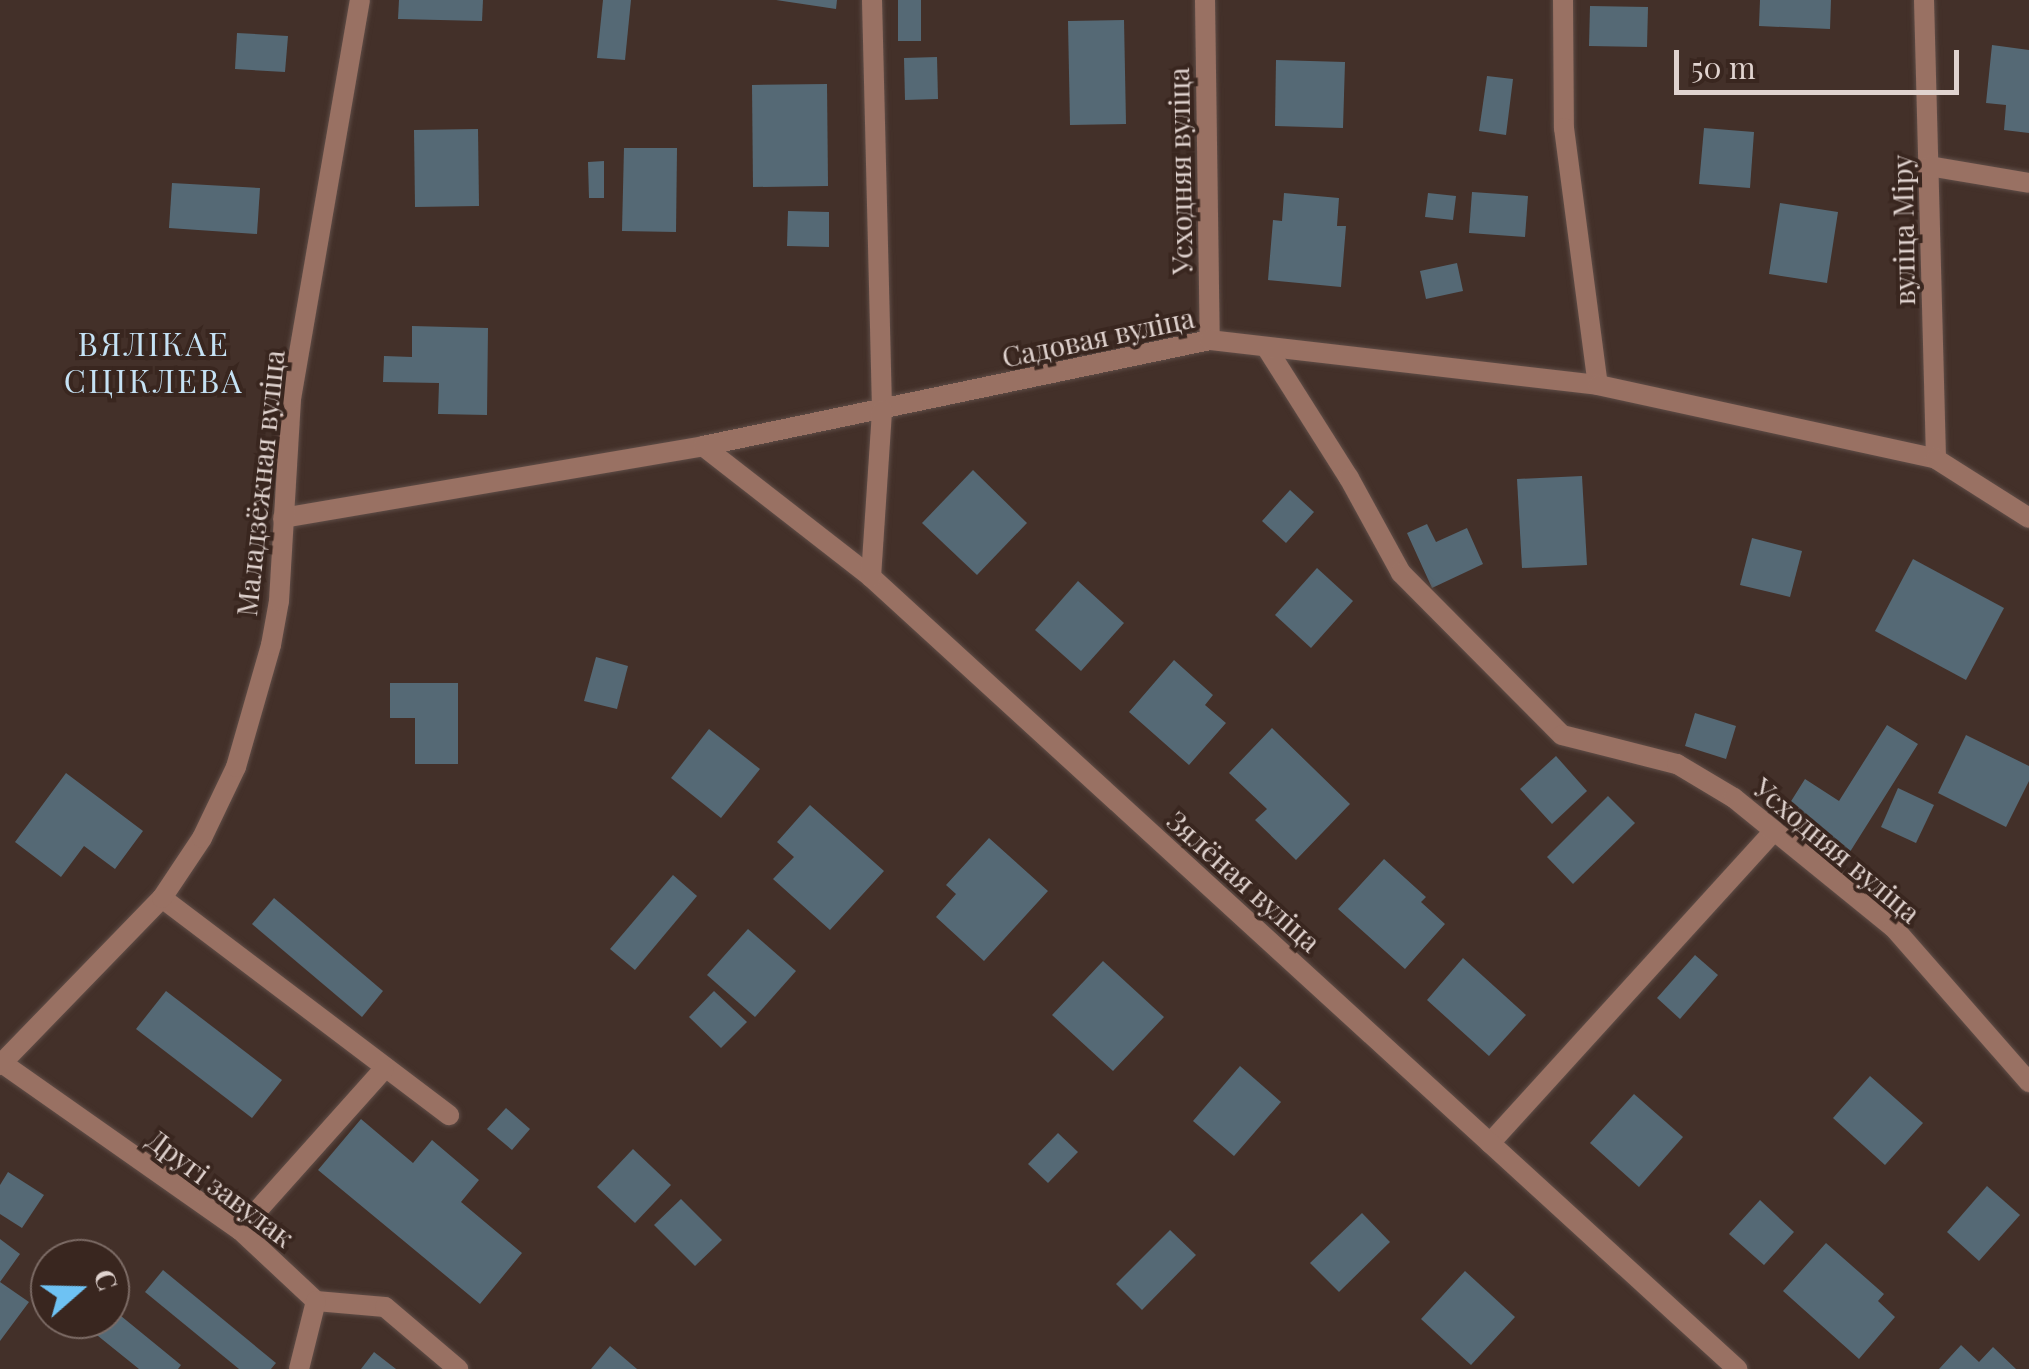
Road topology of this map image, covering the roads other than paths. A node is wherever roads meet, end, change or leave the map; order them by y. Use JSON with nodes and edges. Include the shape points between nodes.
{"nodes":[{"id":1,"x":360,"y":0,"type":"edge"},
{"id":2,"x":872,"y":0,"type":"edge"},
{"id":3,"x":1206,"y":0,"type":"edge"},
{"id":4,"x":1563,"y":0,"type":"edge"},
{"id":5,"x":1924,"y":0,"type":"edge"},
{"id":6,"x":1929,"y":166,"type":"junction"},
{"id":7,"x":2029,"y":183,"type":"edge"},
{"id":8,"x":1210,"y":340,"type":"junction"},
{"id":9,"x":1268,"y":350,"type":"junction"},
{"id":10,"x":1598,"y":385,"type":"junction"},
{"id":11,"x":882,"y":410,"type":"junction"},
{"id":12,"x":702,"y":446,"type":"junction"},
{"id":13,"x":1936,"y":459,"type":"junction"},
{"id":14,"x":283,"y":518,"type":"junction"},
{"id":15,"x":2029,"y":518,"type":"edge"},
{"id":16,"x":870,"y":576,"type":"junction"},
{"id":17,"x":1774,"y":832,"type":"junction"},
{"id":18,"x":162,"y":898,"type":"junction"},
{"id":19,"x":1,"y":1064,"type":"edge"},
{"id":20,"x":384,"y":1070,"type":"junction"},
{"id":21,"x":2029,"y":1082,"type":"edge"},
{"id":22,"x":449,"y":1115,"type":"dead end"},
{"id":23,"x":1490,"y":1143,"type":"junction"},
{"id":24,"x":240,"y":1230,"type":"junction"},
{"id":25,"x":316,"y":1301,"type":"junction"},
{"id":26,"x":299,"y":1369,"type":"edge"},
{"id":27,"x":458,"y":1369,"type":"edge"},
{"id":28,"x":1737,"y":1369,"type":"edge"}],
"edges":[{"from":1,"to":14,"type":"street","name":"Маладзёжная вуліца","via":[[291,399]]},
{"from":2,"to":11,"type":"street"},
{"from":3,"to":8,"type":"street","name":"Усходняя вуліца"},
{"from":4,"to":10,"type":"street","via":[[1564,128]]},
{"from":5,"to":6,"type":"street","name":"вуліца Міру"},
{"from":6,"to":7,"type":"street"},
{"from":6,"to":13,"type":"street","name":"вуліца Міру"},
{"from":8,"to":9,"type":"street","name":"Садовая вуліца"},
{"from":8,"to":11,"type":"street","name":"Садовая вуліца"},
{"from":9,"to":10,"type":"street","name":"Садовая вуліца"},
{"from":9,"to":17,"type":"street","name":"Усходняя вуліца","via":[[1401,573],[1562,735],[1676,764],[1734,798]]},
{"from":10,"to":13,"type":"street","name":"Садовая вуліца"},
{"from":11,"to":12,"type":"street","name":"Садовая вуліца"},
{"from":11,"to":16,"type":"street"},
{"from":12,"to":14,"type":"street","name":"Садовая вуліца"},
{"from":12,"to":16,"type":"street","name":"Зялёная вуліца"},
{"from":13,"to":15,"type":"street","name":"Садовая вуліца"},
{"from":14,"to":18,"type":"street","name":"Маладзёжная вуліца","via":[[271,645],[246,737],[202,838]]},
{"from":16,"to":23,"type":"street","name":"Зялёная вуліца"},
{"from":17,"to":21,"type":"street","name":"Усходняя вуліца","via":[[1894,928]]},
{"from":17,"to":23,"type":"street"},
{"from":18,"to":19,"type":"street","name":"Маладзёжная вуліца"},
{"from":18,"to":20,"type":"street"},
{"from":19,"to":24,"type":"street","name":"Другі завулак"},
{"from":20,"to":22,"type":"street"},
{"from":20,"to":24,"type":"street"},
{"from":23,"to":28,"type":"street","name":"Зялёная вуліца"},
{"from":24,"to":25,"type":"street","name":"Другі завулак"},
{"from":25,"to":26,"type":"street"},
{"from":25,"to":27,"type":"street","via":[[385,1307]]}]}
